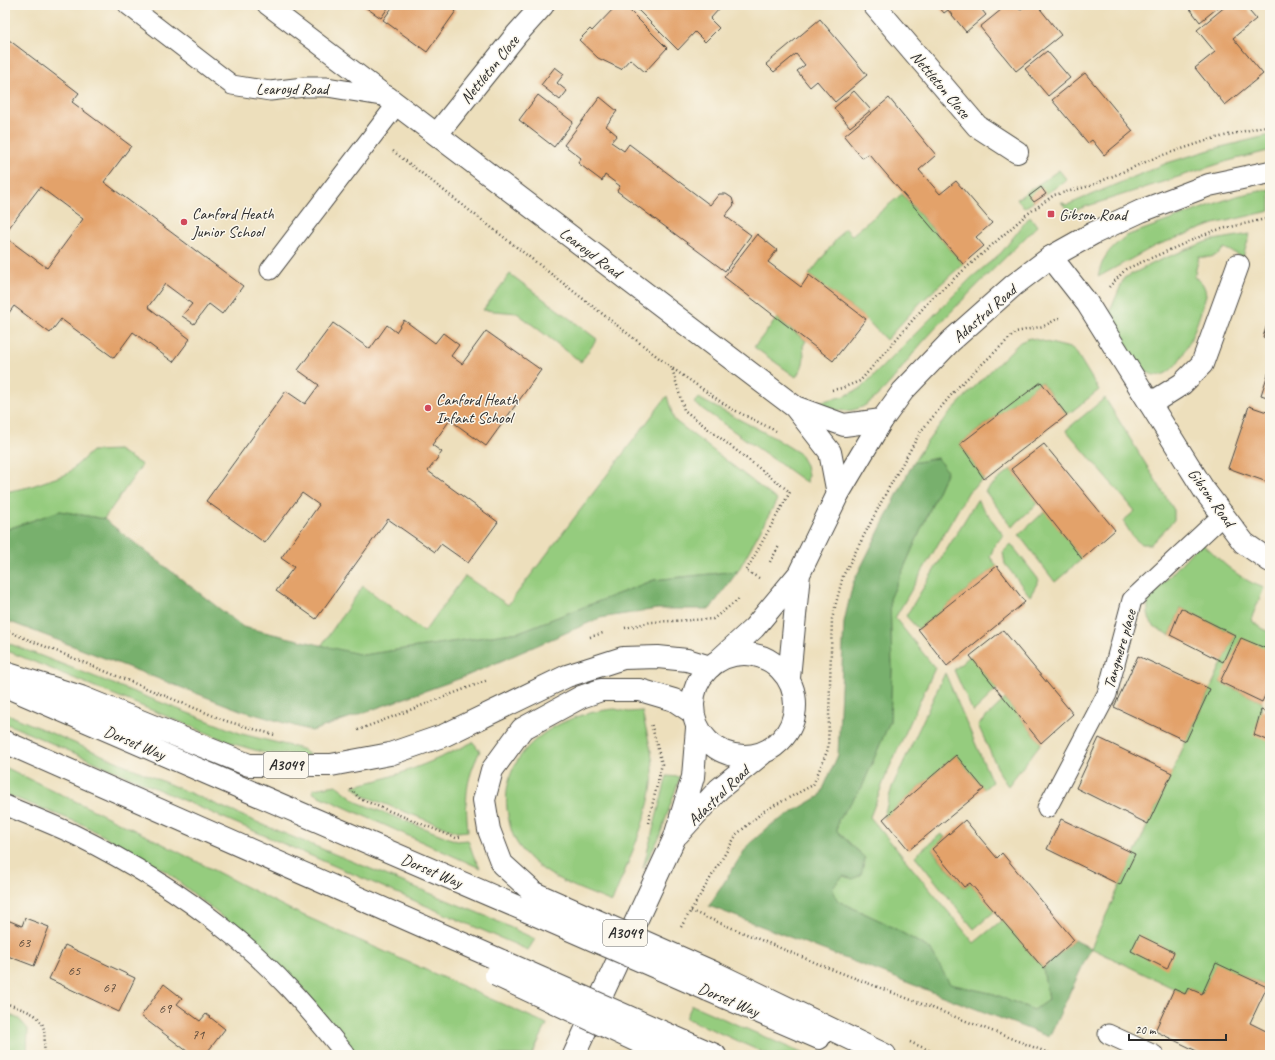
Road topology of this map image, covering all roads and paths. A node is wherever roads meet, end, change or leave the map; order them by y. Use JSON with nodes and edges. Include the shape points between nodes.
{"nodes":[{"id":1,"x":128,"y":5,"type":"edge"},
{"id":2,"x":267,"y":5,"type":"edge"},
{"id":3,"x":543,"y":5,"type":"edge"},
{"id":4,"x":874,"y":5,"type":"edge"},
{"id":5,"x":392,"y":100,"type":"junction"},
{"id":6,"x":437,"y":134,"type":"junction"},
{"id":7,"x":374,"y":135,"type":"junction"},
{"id":8,"x":1017,"y":152,"type":"dead end"},
{"id":9,"x":1270,"y":172,"type":"edge"},
{"id":10,"x":1270,"y":218,"type":"edge"},
{"id":11,"x":1051,"y":257,"type":"junction"},
{"id":12,"x":1238,"y":265,"type":"dead end"},
{"id":13,"x":270,"y":270,"type":"dead end"},
{"id":14,"x":1087,"y":303,"type":"junction"},
{"id":15,"x":672,"y":368,"type":"junction"},
{"id":16,"x":1150,"y":404,"type":"junction"},
{"id":17,"x":795,"y":407,"type":"junction"},
{"id":18,"x":882,"y":420,"type":"junction"},
{"id":19,"x":838,"y":494,"type":"junction"},
{"id":20,"x":1224,"y":514,"type":"junction"},
{"id":21,"x":780,"y":545,"type":"dead end"},
{"id":22,"x":1270,"y":561,"type":"edge"},
{"id":23,"x":768,"y":565,"type":"dead end"},
{"id":24,"x":764,"y":572,"type":"dead end"},
{"id":25,"x":799,"y":574,"type":"junction"},
{"id":26,"x":760,"y":579,"type":"junction"},
{"id":27,"x":758,"y":583,"type":"dead end"},
{"id":28,"x":743,"y":596,"type":"dead end"},
{"id":29,"x":623,"y":628,"type":"dead end"},
{"id":30,"x":610,"y":631,"type":"dead end"},
{"id":31,"x":589,"y":638,"type":"dead end"},
{"id":32,"x":715,"y":663,"type":"junction"},
{"id":33,"x":5,"y":673,"type":"edge"},
{"id":34,"x":494,"y":678,"type":"dead end"},
{"id":35,"x":788,"y":678,"type":"junction"},
{"id":36,"x":5,"y":686,"type":"edge"},
{"id":37,"x":650,"y":718,"type":"dead end"},
{"id":38,"x":695,"y":720,"type":"junction"},
{"id":39,"x":356,"y":730,"type":"dead end"},
{"id":40,"x":5,"y":742,"type":"edge"},
{"id":41,"x":762,"y":754,"type":"junction"},
{"id":42,"x":5,"y":805,"type":"edge"},
{"id":43,"x":1047,"y":808,"type":"dead end"},
{"id":44,"x":647,"y":825,"type":"dead end"},
{"id":45,"x":675,"y":837,"type":"junction"},
{"id":46,"x":530,"y":902,"type":"junction"},
{"id":47,"x":691,"y":910,"type":"junction"},
{"id":48,"x":679,"y":931,"type":"dead end"},
{"id":49,"x":499,"y":968,"type":"junction"},
{"id":50,"x":713,"y":982,"type":"junction"},
{"id":51,"x":5,"y":1003,"type":"edge"},
{"id":52,"x":1108,"y":1034,"type":"dead end"},
{"id":53,"x":44,"y":1055,"type":"edge"},
{"id":54,"x":346,"y":1055,"type":"edge"},
{"id":55,"x":574,"y":1055,"type":"edge"},
{"id":56,"x":667,"y":1055,"type":"edge"},
{"id":57,"x":714,"y":1055,"type":"edge"},
{"id":58,"x":859,"y":1055,"type":"edge"},
{"id":59,"x":885,"y":1055,"type":"edge"},
{"id":60,"x":1054,"y":1055,"type":"edge"},
{"id":61,"x":1154,"y":1055,"type":"edge"}],
"edges":[{"from":1,"to":5,"type":"lane","name":"Learoyd Road","via":[[232,85],[270,91],[327,87]]},
{"from":2,"to":5,"type":"lane","name":"Learoyd Road"},
{"from":3,"to":6,"type":"main road","name":"Nettleton Close"},
{"from":4,"to":8,"type":"main road","name":"Nettleton Close","via":[[977,126]]},
{"from":5,"to":6,"type":"main road","name":"Learoyd Road"},
{"from":5,"to":7,"type":"lane"},
{"from":6,"to":17,"type":"main road","name":"Learoyd Road"},
{"from":7,"to":13,"type":"lane"},
{"from":7,"to":15,"type":"path"},
{"from":9,"to":11,"type":"main road","name":"Adastral Road","via":[[1209,185],[1141,211]]},
{"from":10,"to":14,"type":"path","via":[[1213,232],[1126,269],[1106,290]]},
{"from":11,"to":14,"type":"main road","name":"Gibson Road"},
{"from":11,"to":18,"type":"main road","name":"Adastral Road","via":[[1014,285],[951,341],[903,391]]},
{"from":12,"to":16,"type":"main road","via":[[1202,364],[1182,384]]},
{"from":14,"to":16,"type":"main road","name":"Gibson Road"},
{"from":14,"to":47,"type":"path","via":[[1044,326],[1016,332],[958,388],[921,431],[843,576],[832,619],[828,749],[813,785],[764,811],[737,834]]},
{"from":15,"to":17,"type":"path","via":[[730,408],[780,433]]},
{"from":15,"to":26,"type":"path","via":[[684,410],[790,492],[746,571]]},
{"from":16,"to":20,"type":"main road","name":"Gibson Road","via":[[1204,490]]},
{"from":17,"to":18,"type":"main road","name":"Learoyd Road","via":[[844,426]]},
{"from":17,"to":19,"type":"main road","name":"Learoyd Road","via":[[830,452]]},
{"from":18,"to":19,"type":"main road","name":"Adastral Road"},
{"from":19,"to":25,"type":"main road","name":"Adastral Road"},
{"from":20,"to":22,"type":"main road","name":"Gibson Road","via":[[1244,542]]},
{"from":20,"to":43,"type":"lane","name":"Tangmere place","via":[[1132,600],[1106,694]]},
{"from":21,"to":23,"type":"path"},
{"from":24,"to":26,"type":"path"},
{"from":25,"to":32,"type":"main road","name":"Adastral Road","via":[[754,628]]},
{"from":25,"to":35,"type":"main road","name":"Adastral Road"},
{"from":26,"to":27,"type":"path"},
{"from":28,"to":29,"type":"path","via":[[713,619],[651,622]]},
{"from":30,"to":31,"type":"path"},
{"from":32,"to":33,"type":"main road","number":"A3049","via":[[658,657],[623,658],[566,676],[444,735],[390,754],[331,765],[249,765],[80,697]]},
{"from":32,"to":35,"type":"main road","name":"Adastral Road","via":[[734,654],[761,656],[775,663]]},
{"from":32,"to":38,"type":"main road","name":"Adastral Road","via":[[703,672],[693,691]]},
{"from":34,"to":39,"type":"path"},
{"from":35,"to":41,"type":"main road","name":"Adastral Road","via":[[796,703],[793,723],[781,741]]},
{"from":36,"to":46,"type":"main road","name":"Dorset Way","number":"A3049"},
{"from":37,"to":44,"type":"path","via":[[662,764]]},
{"from":38,"to":41,"type":"main road","name":"Adastral Road","via":[[709,743],[724,753],[740,757]]},
{"from":38,"to":45,"type":"main road","name":"Adastral Road","via":[[693,777]]},
{"from":38,"to":46,"type":"main road","number":"A3049","via":[[674,700],[640,690],[601,690],[581,697],[522,729],[492,770],[484,800],[489,830],[502,864]]},
{"from":40,"to":49,"type":"main road"},
{"from":41,"to":45,"type":"main road","name":"Adastral Road","via":[[720,789]]},
{"from":42,"to":54,"type":"lane","via":[[74,835],[142,872],[227,930],[298,998]]},
{"from":45,"to":55,"type":"main road","name":"Adastral Road"},
{"from":46,"to":50,"type":"main road","number":"A3049","bridge":true},
{"from":47,"to":48,"type":"path"},
{"from":47,"to":60,"type":"path","via":[[826,967]]},
{"from":49,"to":56,"type":"main road","bridge":true},
{"from":49,"to":57,"type":"main road","bridge":true},
{"from":50,"to":58,"type":"main road","name":"Dorset Way","number":"A3049"},
{"from":50,"to":59,"type":"main road","number":"A3049"},
{"from":51,"to":53,"type":"path","via":[[33,1013],[41,1019],[46,1033]]},
{"from":52,"to":61,"type":"lane"}]}
